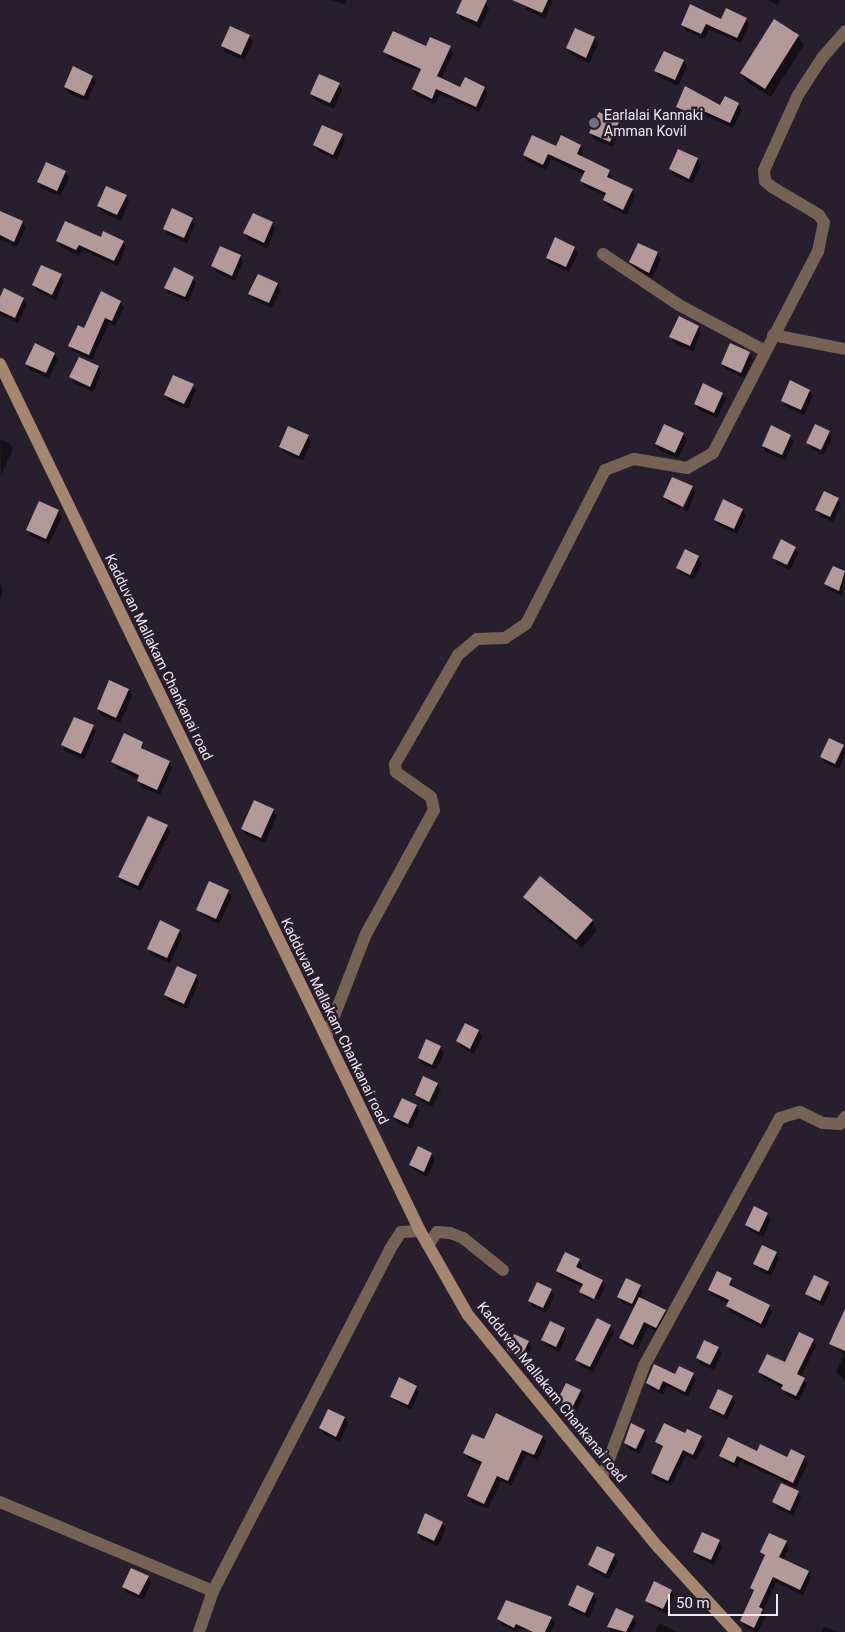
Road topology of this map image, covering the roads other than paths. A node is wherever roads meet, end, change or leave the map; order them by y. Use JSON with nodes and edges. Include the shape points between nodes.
{"nodes":[{"id":1,"x":845,"y":32,"type":"edge"},
{"id":2,"x":603,"y":254,"type":"dead end"},
{"id":3,"x":773,"y":335,"type":"junction"},
{"id":4,"x":845,"y":349,"type":"edge"},
{"id":5,"x":765,"y":351,"type":"junction"},
{"id":6,"x":0,"y":364,"type":"edge"},
{"id":7,"x":3,"y":379,"type":"edge"},
{"id":8,"x":326,"y":1037,"type":"junction"},
{"id":9,"x":845,"y":1117,"type":"edge"},
{"id":10,"x":420,"y":1231,"type":"junction"},
{"id":11,"x":428,"y":1244,"type":"junction"},
{"id":12,"x":503,"y":1270,"type":"dead end"},
{"id":13,"x":602,"y":1478,"type":"junction"},
{"id":14,"x":0,"y":1502,"type":"edge"},
{"id":15,"x":213,"y":1591,"type":"junction"},
{"id":16,"x":199,"y":1632,"type":"edge"},
{"id":17,"x":736,"y":1632,"type":"edge"}],
"edges":[{"from":1,"to":3,"type":"street","via":[[822,58],[798,95],[764,170],[765,180],[772,187],[819,215],[824,223],[818,251]]},
{"from":2,"to":5,"type":"street","via":[[679,305]]},
{"from":3,"to":4,"type":"street"},
{"from":3,"to":5,"type":"street"},
{"from":5,"to":8,"type":"street","via":[[712,453],[687,468],[634,459],[605,470],[526,624],[505,638],[477,639],[458,655],[395,764],[396,772],[431,797],[434,810],[366,934]]},
{"from":6,"to":7,"type":"main road","name":"Kadduvan Mallakam Chankanai road"},
{"from":7,"to":8,"type":"main road","name":"Kadduvan Mallakam Chankanai road"},
{"from":8,"to":10,"type":"main road","name":"Kadduvan Mallakam Chankanai road"},
{"from":9,"to":13,"type":"street","via":[[840,1124],[823,1123],[800,1112],[780,1118],[644,1366]]},
{"from":10,"to":11,"type":"main road","name":"Kadduvan Mallakam Chankanai road"},
{"from":10,"to":15,"type":"street","via":[[401,1232],[390,1249]]},
{"from":11,"to":12,"type":"street","via":[[436,1232],[450,1233],[463,1238]]},
{"from":11,"to":13,"type":"main road","name":"Kadduvan Mallakam Chankanai road","via":[[468,1315]]},
{"from":13,"to":17,"type":"main road","name":"Kadduvan Mallakam Chankanai road","via":[[659,1548]]},
{"from":14,"to":15,"type":"street"},
{"from":15,"to":16,"type":"street"}]}
